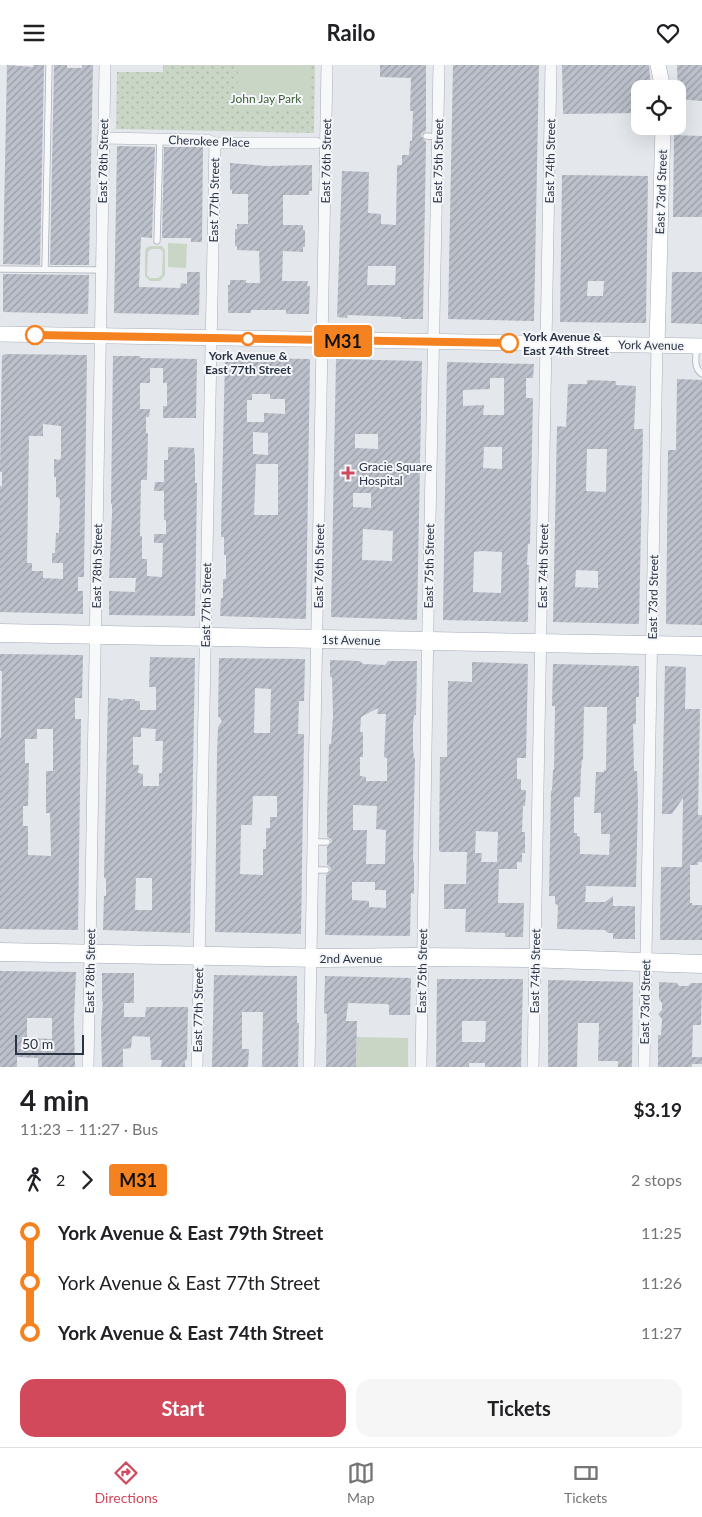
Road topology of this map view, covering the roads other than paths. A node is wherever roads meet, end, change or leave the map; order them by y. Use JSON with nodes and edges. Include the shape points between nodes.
{"nodes":[{"id":1,"x":49,"y":65,"type":"edge"},
{"id":2,"x":105,"y":65,"type":"edge"},
{"id":3,"x":328,"y":65,"type":"edge"},
{"id":4,"x":439,"y":65,"type":"edge"},
{"id":5,"x":551,"y":65,"type":"edge"},
{"id":6,"x":658,"y":65,"type":"edge"},
{"id":7,"x":661,"y":80,"type":"edge"},
{"id":8,"x":663,"y":135,"type":"edge"},
{"id":9,"x":426,"y":136,"type":"dead end"},
{"id":10,"x":438,"y":137,"type":"junction"},
{"id":11,"x":103,"y":138,"type":"junction"},
{"id":12,"x":160,"y":138,"type":"junction"},
{"id":13,"x":215,"y":143,"type":"junction"},
{"id":14,"x":316,"y":143,"type":"dead end"},
{"id":15,"x":157,"y":241,"type":"dead end"},
{"id":16,"x":0,"y":269,"type":"edge"},
{"id":17,"x":46,"y":269,"type":"junction"},
{"id":18,"x":101,"y":270,"type":"junction"},
{"id":19,"x":0,"y":334,"type":"edge"},
{"id":20,"x":100,"y":336,"type":"junction"},
{"id":21,"x":211,"y":339,"type":"junction"},
{"id":22,"x":322,"y":340,"type":"junction"},
{"id":23,"x":435,"y":342,"type":"junction"},
{"id":24,"x":546,"y":343,"type":"junction"},
{"id":25,"x":657,"y":345,"type":"junction"},
{"id":26,"x":699,"y":346,"type":"edge"},
{"id":27,"x":702,"y":374,"type":"edge"},
{"id":28,"x":0,"y":633,"type":"edge"},
{"id":29,"x":96,"y":634,"type":"junction"},
{"id":30,"x":205,"y":636,"type":"junction"},
{"id":31,"x":318,"y":639,"type":"junction"},
{"id":32,"x":428,"y":641,"type":"junction"},
{"id":33,"x":541,"y":643,"type":"junction"},
{"id":34,"x":653,"y":645,"type":"junction"},
{"id":35,"x":702,"y":646,"type":"edge"},
{"id":36,"x":314,"y":841,"type":"junction"},
{"id":37,"x":327,"y":842,"type":"dead end"},
{"id":38,"x":313,"y":870,"type":"junction"},
{"id":39,"x":326,"y":870,"type":"dead end"},
{"id":40,"x":0,"y":952,"type":"edge"},
{"id":41,"x":90,"y":954,"type":"junction"},
{"id":42,"x":199,"y":956,"type":"junction"},
{"id":43,"x":422,"y":957,"type":"junction"},
{"id":44,"x":311,"y":958,"type":"junction"},
{"id":45,"x":535,"y":959,"type":"junction"},
{"id":46,"x":646,"y":961,"type":"junction"},
{"id":47,"x":702,"y":964,"type":"edge"},
{"id":48,"x":88,"y":1067,"type":"edge"},
{"id":49,"x":198,"y":1067,"type":"edge"},
{"id":50,"x":309,"y":1067,"type":"edge"},
{"id":51,"x":421,"y":1067,"type":"edge"},
{"id":52,"x":534,"y":1067,"type":"edge"},
{"id":53,"x":644,"y":1067,"type":"edge"}],
"edges":[{"from":1,"to":17,"type":"lane"},
{"from":2,"to":11,"type":"street","name":"East 78th Street"},
{"from":3,"to":22,"type":"street","name":"East 76th Street"},
{"from":4,"to":10,"type":"street","name":"East 75th Street"},
{"from":5,"to":24,"type":"street","name":"East 74th Street"},
{"from":6,"to":7,"type":"main road"},
{"from":8,"to":25,"type":"main road","name":"East 73rd Street"},
{"from":9,"to":10,"type":"lane"},
{"from":10,"to":23,"type":"street","name":"East 75th Street"},
{"from":11,"to":12,"type":"street","name":"Cherokee Place"},
{"from":11,"to":18,"type":"street","name":"East 78th Street"},
{"from":12,"to":13,"type":"street","name":"Cherokee Place"},
{"from":12,"to":15,"type":"lane"},
{"from":13,"to":14,"type":"street","name":"Cherokee Place"},
{"from":13,"to":21,"type":"street","name":"East 77th Street"},
{"from":16,"to":17,"type":"lane"},
{"from":17,"to":18,"type":"lane"},
{"from":18,"to":20,"type":"street","name":"East 78th Street"},
{"from":19,"to":20,"type":"main road","name":"York Avenue"},
{"from":20,"to":21,"type":"main road","name":"York Avenue"},
{"from":20,"to":29,"type":"street","name":"East 78th Street"},
{"from":21,"to":22,"type":"main road","name":"York Avenue"},
{"from":21,"to":30,"type":"street","name":"East 77th Street"},
{"from":22,"to":23,"type":"main road","name":"York Avenue"},
{"from":22,"to":31,"type":"street","name":"East 76th Street"},
{"from":23,"to":24,"type":"main road","name":"York Avenue"},
{"from":23,"to":32,"type":"street","name":"East 75th Street"},
{"from":24,"to":25,"type":"main road","name":"York Avenue"},
{"from":24,"to":33,"type":"street","name":"East 74th Street"},
{"from":25,"to":26,"type":"main road","name":"York Avenue"},
{"from":25,"to":34,"type":"street","name":"East 73rd Street"},
{"from":26,"to":27,"type":"lane","via":[[696,367]]},
{"from":28,"to":29,"type":"main road","name":"1st Avenue"},
{"from":29,"to":30,"type":"main road","name":"1st Avenue"},
{"from":29,"to":41,"type":"street","name":"East 78th Street"},
{"from":30,"to":31,"type":"main road","name":"1st Avenue"},
{"from":30,"to":42,"type":"street","name":"East 77th Street"},
{"from":31,"to":32,"type":"main road","name":"1st Avenue"},
{"from":31,"to":36,"type":"street","name":"East 76th Street"},
{"from":32,"to":33,"type":"main road","name":"1st Avenue"},
{"from":32,"to":43,"type":"street","name":"East 75th Street"},
{"from":33,"to":34,"type":"main road","name":"1st Avenue"},
{"from":33,"to":45,"type":"street","name":"East 74th Street"},
{"from":34,"to":35,"type":"main road","name":"1st Avenue"},
{"from":34,"to":46,"type":"street","name":"East 73rd Street"},
{"from":36,"to":37,"type":"lane"},
{"from":36,"to":38,"type":"street","name":"East 76th Street"},
{"from":38,"to":39,"type":"lane"},
{"from":38,"to":44,"type":"street","name":"East 76th Street"},
{"from":40,"to":41,"type":"main road","name":"2nd Avenue"},
{"from":41,"to":42,"type":"main road","name":"2nd Avenue"},
{"from":41,"to":48,"type":"street","name":"East 78th Street"},
{"from":42,"to":44,"type":"main road","name":"2nd Avenue"},
{"from":42,"to":49,"type":"street","name":"East 77th Street"},
{"from":43,"to":44,"type":"main road","name":"2nd Avenue"},
{"from":43,"to":45,"type":"main road","name":"2nd Avenue"},
{"from":43,"to":51,"type":"street","name":"East 75th Street"},
{"from":44,"to":50,"type":"street","name":"East 76th Street"},
{"from":45,"to":46,"type":"main road","name":"2nd Avenue"},
{"from":45,"to":52,"type":"street","name":"East 74th Street"},
{"from":46,"to":47,"type":"main road","name":"2nd Avenue"},
{"from":46,"to":53,"type":"street","name":"East 73rd Street"}]}
